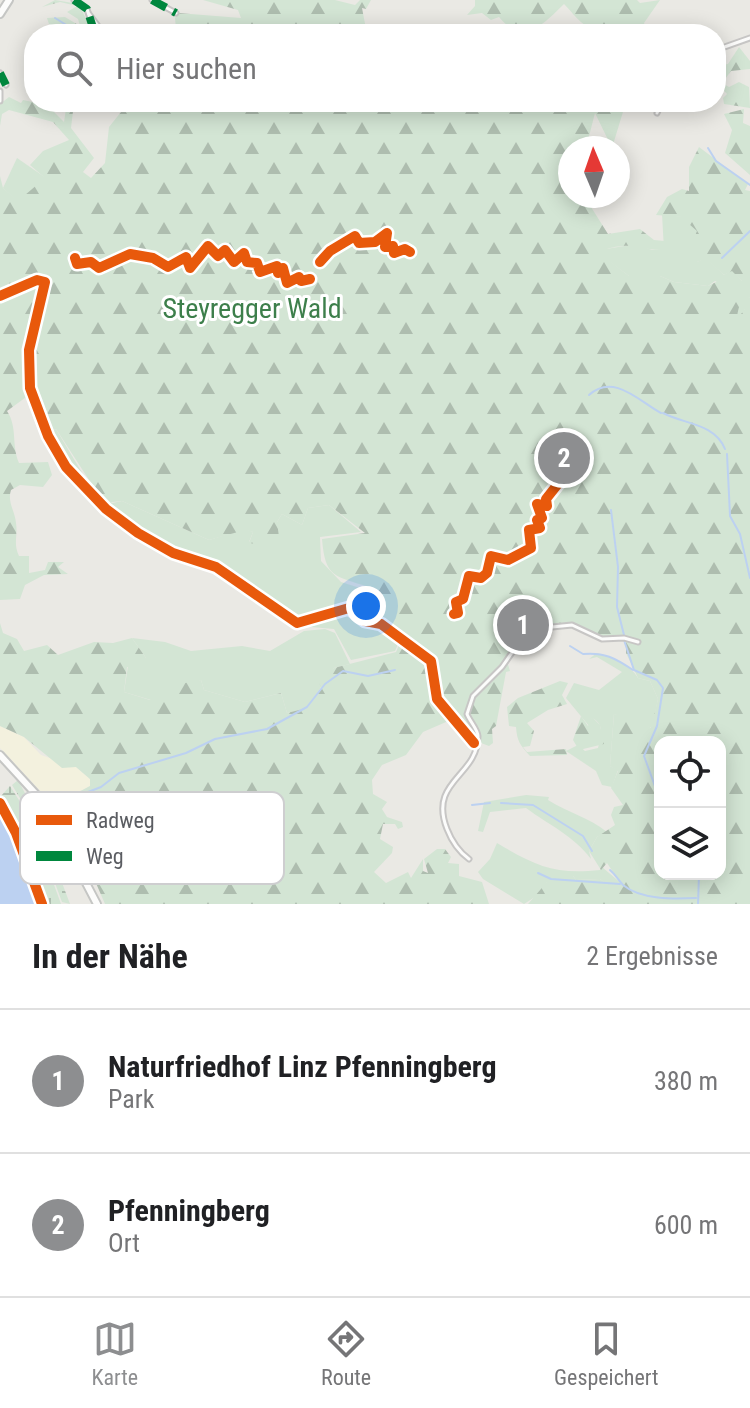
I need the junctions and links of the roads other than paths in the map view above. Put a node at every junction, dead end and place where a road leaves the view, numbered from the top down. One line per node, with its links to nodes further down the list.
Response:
1 (9, 0): 5 (main road)
2 (74, 0): 6 (street)
3 (152, 0): 4 (street)
4 (176, 13)
5 (0, 14)
6 (89, 14): 7 (street); 8 (street)
7 (92, 24)
8 (96, 24)
9 (750, 38): 10 (street)
10 (726, 46)
11 (0, 73): 12 (street)
12 (6, 85)
13 (0, 91): 14 (street)
14 (0, 101)
15 (0, 296): 17 (street)
16 (638, 642): 17 (street)
17 (474, 743): 20 (street)
18 (0, 755): 19 (main road)
19 (35, 792)
20 (469, 859)
21 (87, 884): 22 (main road)
22 (97, 904)

